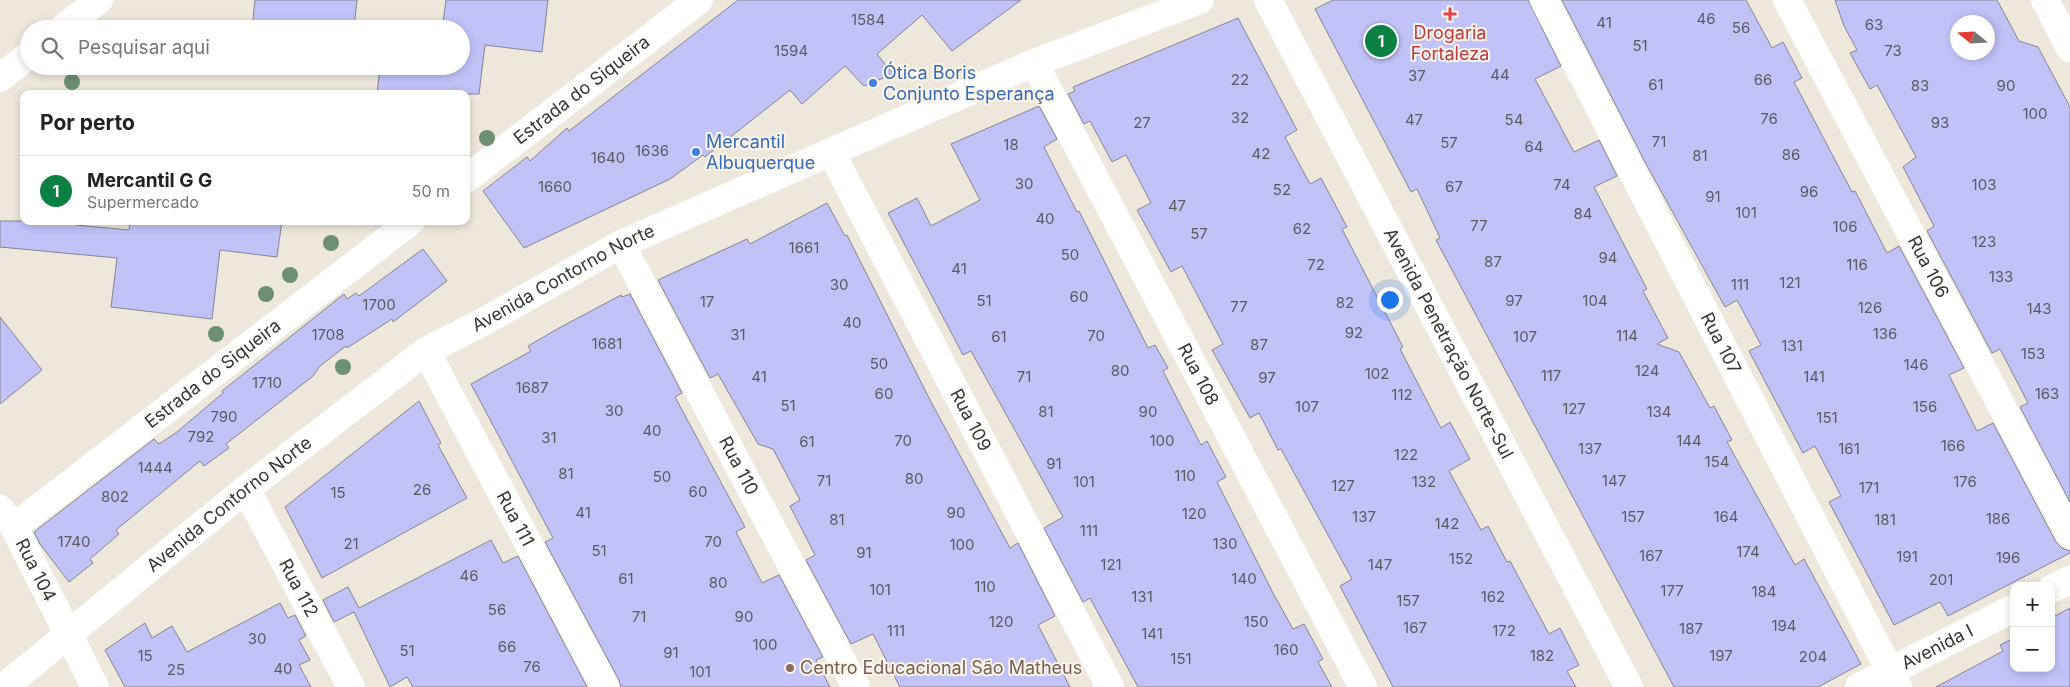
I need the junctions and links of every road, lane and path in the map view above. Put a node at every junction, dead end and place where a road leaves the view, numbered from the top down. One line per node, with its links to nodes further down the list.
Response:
1 (99, 0): 8 (street)
2 (1200, 0): 11 (street, Avenida Contorno Norte)
3 (1268, 0): 33 (street, Avenida Penetração Norte-Sul)
4 (1544, 0): 25 (street, Rua 107)
5 (1787, 0): 20 (street, Rua 106)
6 (2045, 0): 9 (street)
7 (682, 5): 14 (street, Estrada do Siqueira)
8 (73, 20)
9 (2070, 48)
10 (20, 62): 12 (street)
11 (1034, 63): 13 (street, Avenida Contorno Norte); 32 (street, Rua 108)
12 (0, 78)
13 (832, 154): 16 (street, Avenida Contorno Norte); 31 (street, Rua 109)
14 (470, 176)
15 (407, 225): 19 (street, Estrada do Siqueira)
16 (620, 244): 17 (street, Avenida Contorno Norte); 30 (street, Rua 110)
17 (426, 352): 18 (street, Avenida Contorno Norte); 29 (street, Rua 111)
18 (246, 489): 24 (street, Avenida Contorno Norte); 28 (street, Rua 112)
19 (7, 518): 24 (street, Rua 104)
20 (2070, 535)
21 (2070, 580): 22 (street)
22 (2055, 587)
23 (2010, 610): 25 (street, Avenida I)
24 (67, 635): 26 (street, Avenida Contorno Norte); 27 (street, Rua 104)
25 (1894, 679): 34 (street, Avenida I)
26 (4, 687)
27 (95, 687)
28 (351, 687)
29 (605, 687)
30 (856, 687)
31 (1110, 687)
32 (1363, 687)
33 (1629, 687)
34 (1859, 687)

